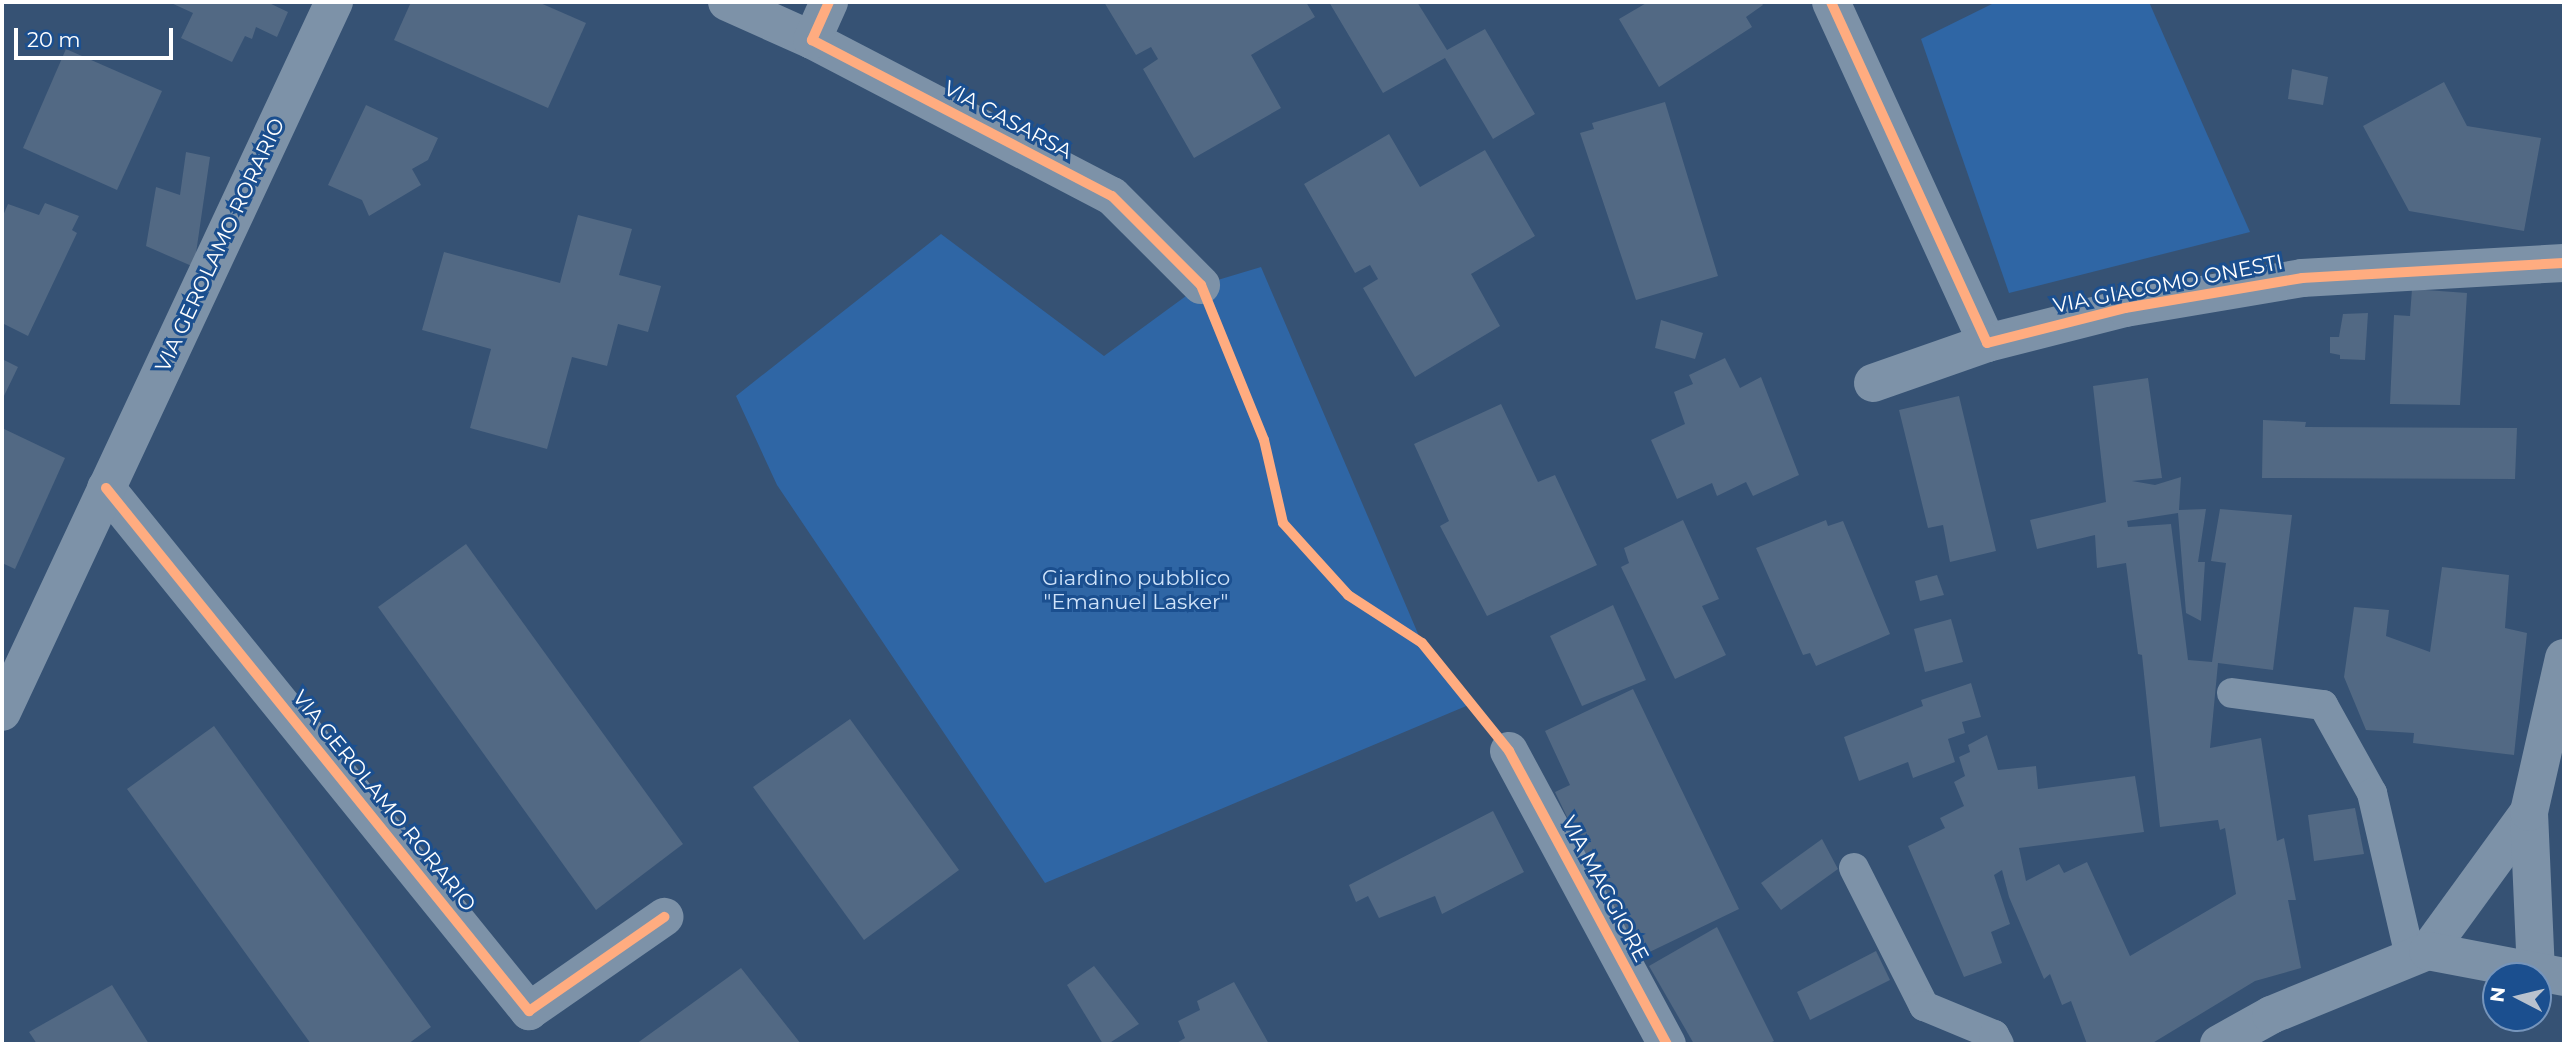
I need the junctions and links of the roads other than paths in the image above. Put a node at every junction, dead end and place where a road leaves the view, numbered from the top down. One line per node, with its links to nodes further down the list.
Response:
1 (334, 2): 10 (street, VIA GEROLAMO RORARIO)
2 (727, 2): 5 (street, VIA CASARSA)
3 (829, 2): 5 (street)
4 (1831, 2): 8 (street)
5 (812, 40): 7 (street, VIA CASARSA)
6 (2564, 263): 8 (street, VIA GIACOMO ONESTI)
7 (1201, 285)
8 (1987, 343): 9 (street, VIA GIACOMO ONESTI)
9 (1873, 383)
10 (106, 488): 13 (street, VIA GEROLAMO RORARIO); 17 (street, VIA GEROLAMO RORARIO)
11 (2564, 658): 15 (street)
12 (2232, 693): 18 (lane)
13 (2, 712)
14 (1509, 751): 21 (street, VIA MAGGIORE)
15 (2529, 812): 18 (street); 19 (street)
16 (1854, 867): 22 (lane)
17 (664, 917)
18 (2419, 954): 20 (street); 23 (street)
19 (2548, 962)
20 (2482, 964)
21 (1667, 1044)
22 (1999, 1044)
23 (2219, 1044)

